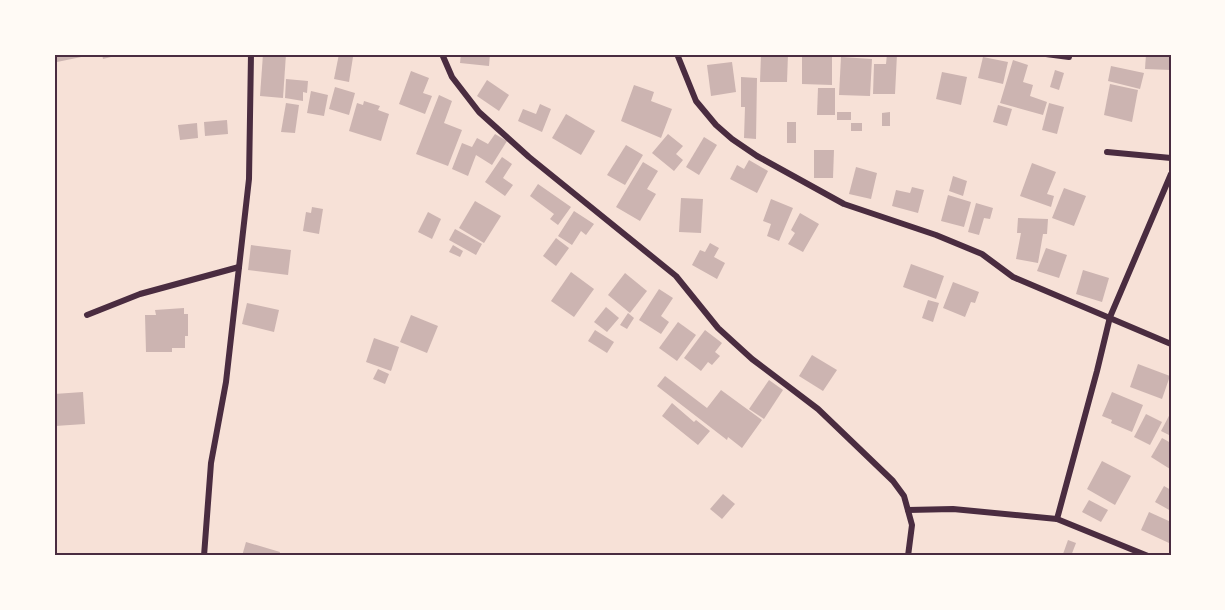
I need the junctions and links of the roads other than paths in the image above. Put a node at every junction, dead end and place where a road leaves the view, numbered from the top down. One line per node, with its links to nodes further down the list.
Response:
1 (251, 54): 9 (street)
2 (442, 54): 13 (street)
3 (677, 54): 11 (street)
4 (1046, 54): 5 (street)
5 (1069, 57)
6 (1107, 152): 7 (street)
7 (1171, 158)
8 (1171, 174): 11 (street)
9 (239, 267): 10 (street); 15 (street)
10 (87, 315)
11 (1110, 317): 12 (street); 14 (street)
12 (1171, 344)
13 (909, 510): 14 (street); 16 (street)
14 (1057, 519): 17 (street)
15 (204, 556)
16 (909, 556)
17 (1148, 556)

